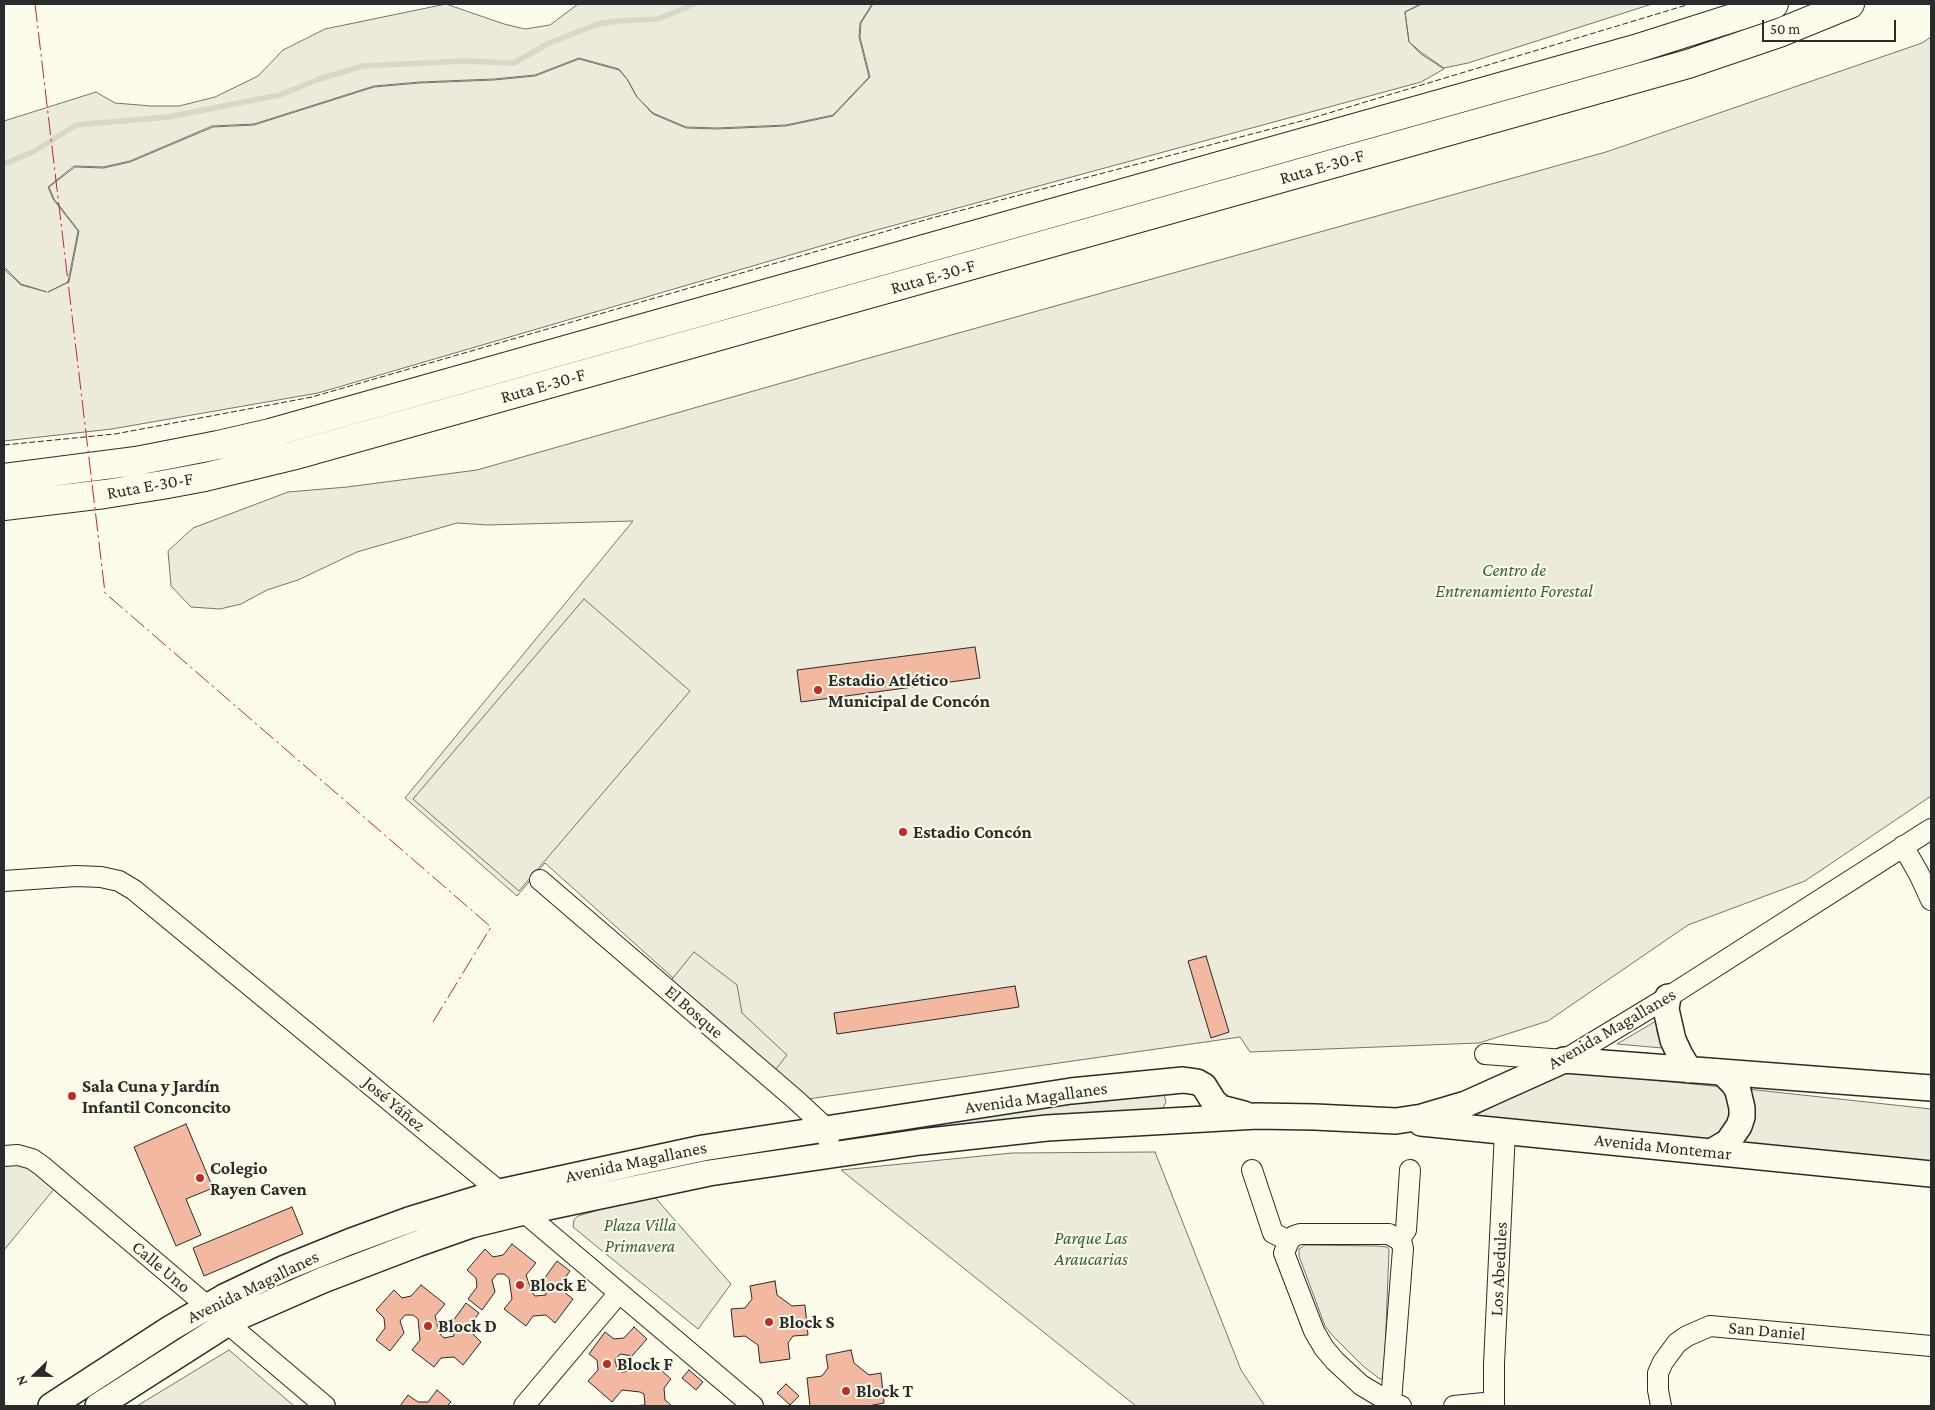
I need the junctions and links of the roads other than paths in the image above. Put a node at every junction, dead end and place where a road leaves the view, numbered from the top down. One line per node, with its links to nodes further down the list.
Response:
1 (1774, 4): 3 (highway, Ruta E-30-F)
2 (1850, 4): 4 (highway, Ruta E-30-F)
3 (4, 478)
4 (4, 506)
5 (1931, 829): 6 (street, Avenida Magallanes)
6 (1903, 846): 9 (street); 10 (street, Avenida Magallanes)
7 (540, 880): 20 (street, El Bosque)
8 (4, 881): 28 (street, José Yáñez)
9 (1931, 900)
10 (1668, 997): 12 (street, Avenida Magallanes); 13 (main road)
11 (1485, 1054): 12 (street)
12 (1564, 1060): 13 (main road); 19 (main road, Avenida Magallanes)
13 (1689, 1070): 14 (main road)
14 (1723, 1073): 16 (main road); 22 (main road)
15 (1171, 1081): 17 (main road, Avenida Magallanes); 18 (main road); 20 (main road, Avenida Magallanes)
16 (1931, 1088)
17 (1257, 1116): 18 (main road, Avenida Magallanes); 19 (main road, Avenida Magallanes)
18 (1155, 1121): 23 (main road, Avenida Magallanes)
19 (1396, 1121): 21 (main road, Avenida Montemar)
20 (826, 1128): 23 (street); 28 (main road, Avenida Magallanes)
21 (1505, 1131): 22 (main road, Avenida Montemar); 37 (street, Los Abedules)
22 (1711, 1152): 27 (main road, Avenida Montemar)
23 (831, 1154): 29 (main road, Avenida Magallanes)
24 (4, 1156): 33 (street, Calle Uno)
25 (1252, 1170): 31 (street)
26 (1410, 1170): 30 (street)
27 (1931, 1174)
28 (500, 1192): 29 (street, José Yáñez); 33 (main road, Avenida Magallanes)
29 (524, 1212): 32 (street, José Yáñez); 34 (main road, Avenida Magallanes)
30 (1399, 1240): 31 (street); 36 (street)
31 (1289, 1241): 36 (street)
32 (620, 1293): 41 (street); 42 (street, José Yáñez)
33 (206, 1306): 34 (street, Calle Uno); 38 (main road, Avenida Magallanes)
34 (228, 1323): 39 (main road, Avenida Magallanes); 40 (street, Calle Uno)
35 (1931, 1346): 44 (street, San Daniel)
36 (1396, 1404)
37 (1494, 1404): 43 (street)
38 (52, 1406)
39 (98, 1406)
40 (325, 1406)
41 (524, 1406)
42 (754, 1406)
43 (1454, 1406)
44 (1661, 1406)

